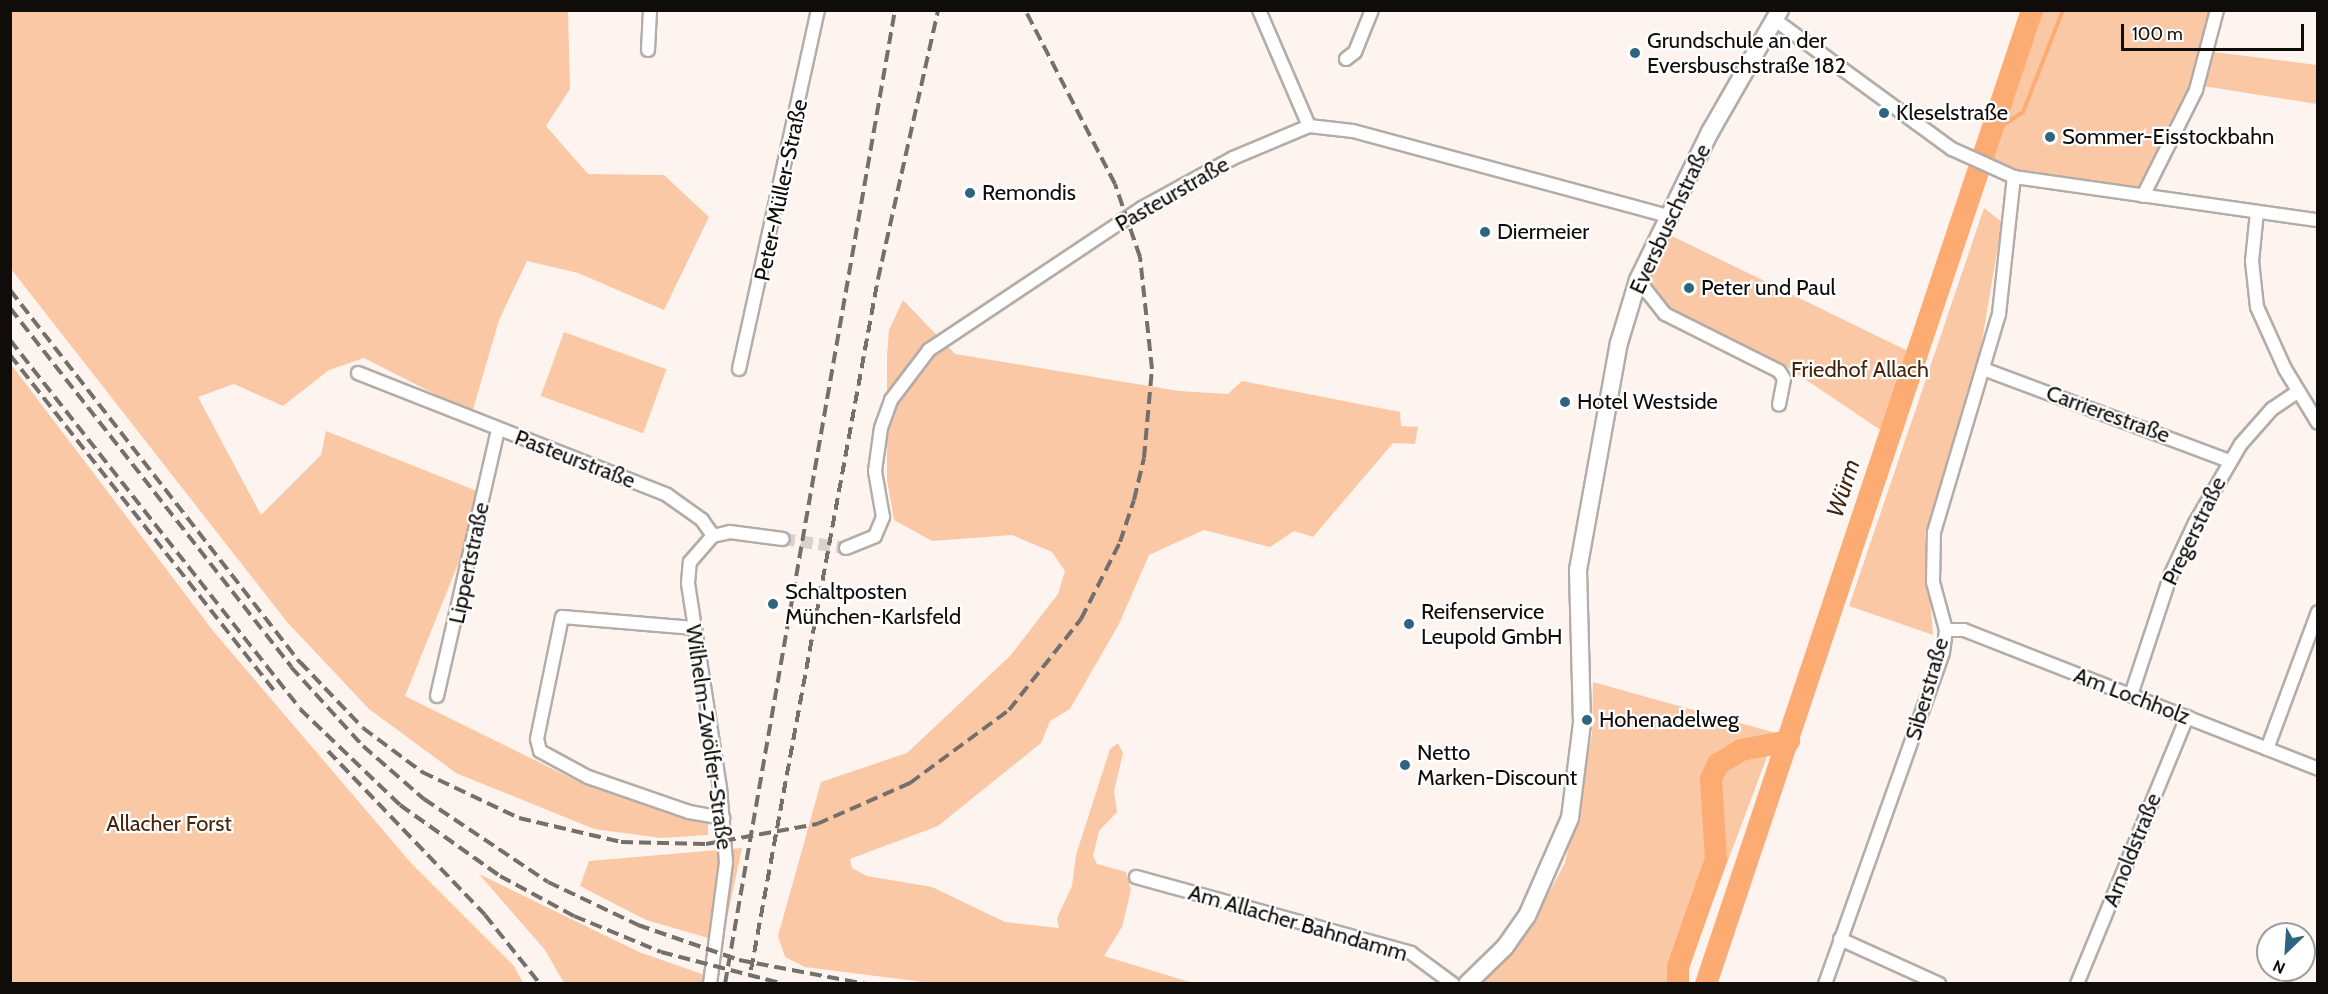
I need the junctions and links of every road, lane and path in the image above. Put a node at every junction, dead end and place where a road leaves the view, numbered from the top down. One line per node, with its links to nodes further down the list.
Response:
1 (650, 10): 7 (street)
2 (1259, 10): 9 (street)
3 (1372, 10): 8 (street)
4 (2217, 10): 11 (street)
5 (814, 11): 16 (street, Peter-Müller-Straße)
6 (1777, 15): 10 (street); 13 (main road, Eversbuschstraße)
7 (648, 50)
8 (1346, 59)
9 (1309, 126): 13 (street, Pasteurstraße); 26 (street, Pasteurstraße)
10 (2014, 177): 11 (street); 17 (street, Siberstraße)
11 (2143, 196): 12 (street)
12 (2257, 212): 14 (street); 19 (street)
13 (1669, 216): 15 (main road, Eversbuschstraße)
14 (2318, 220)
15 (1638, 280): 20 (street); 40 (main road, Eversbuschstraße)
16 (739, 369)
17 (1986, 370): 23 (street, Carrierestraße); 29 (street, Siberstraße)
18 (358, 373): 22 (street, Pasteurstraße)
19 (2297, 392): 21 (street); 23 (street, Pregerstraße)
20 (1779, 405)
21 (2318, 423)
22 (498, 430): 24 (street, Pasteurstraße); 31 (street, Lippertstraße)
23 (2229, 461): 30 (street, Pregerstraße)
24 (713, 536): 25 (street); 28 (street, Wilhelm-Zwölfer-Straße)
25 (783, 539)
26 (846, 548)
27 (2318, 612): 33 (street)
28 (694, 628): 35 (street, Wilhelm-Zwölfer-Straße); 35 (street)
29 (1946, 630): 30 (street, Am Lochholz); 37 (street, Siberstraße)
30 (2131, 695): 32 (street, Am Lochholz)
31 (437, 696)
32 (2187, 717): 33 (street, Am Lochholz); 43 (street, Arnoldstraße)
33 (2267, 749): 34 (street, Am Lochholz)
34 (2318, 769)
35 (723, 818): 38 (street, Wilhelm-Zwölfer-Straße)
36 (1136, 877): 39 (street, Am Allacher Bahndamm)
37 (1840, 939): 41 (street, Siberstraße); 42 (street)
38 (710, 984)
39 (1453, 984)
40 (1467, 984)
41 (1825, 984)
42 (1939, 984)
43 (2077, 984)

